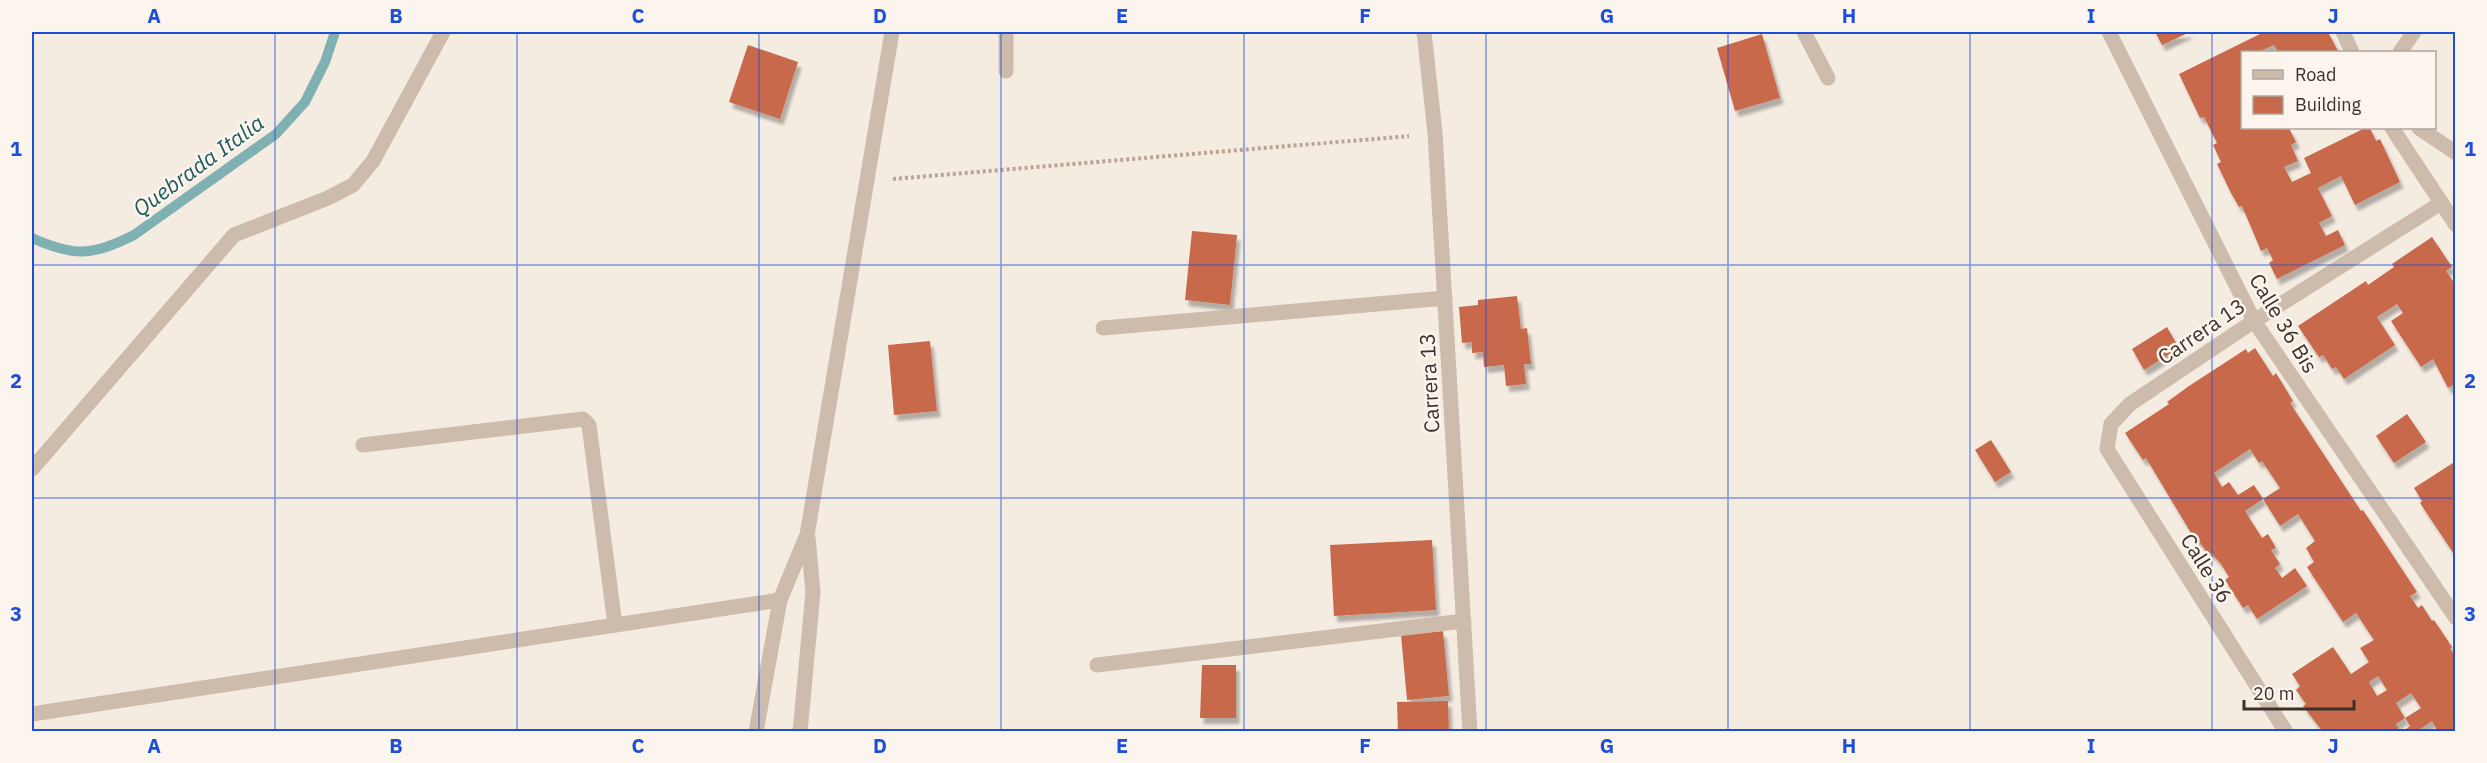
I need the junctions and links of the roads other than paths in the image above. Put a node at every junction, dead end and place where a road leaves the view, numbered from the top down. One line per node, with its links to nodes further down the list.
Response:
1 (443, 32): 23 (street)
2 (892, 32): 24 (street)
3 (1006, 32): 11 (street)
4 (1424, 32): 18 (street, Carrera 13)
5 (1804, 32): 12 (street)
6 (2109, 32): 19 (street, Calle 36 Bis)
7 (2343, 32): 9 (street)
8 (2414, 32): 10 (street)
9 (2352, 51)
10 (2401, 51)
11 (1006, 71)
12 (1828, 78)
13 (2393, 129): 16 (street)
14 (2420, 129): 15 (street)
15 (2456, 153)
16 (2441, 203): 17 (street); 19 (street, Carrera 13)
17 (2456, 225)
18 (1445, 298): 20 (street); 27 (street, Carrera 13)
19 (2254, 321): 21 (street, Carrera 13); 26 (street, Calle 36 Bis)
20 (1103, 328)
21 (2111, 424): 34 (street, Calle 36)
22 (363, 445): 28 (street)
23 (32, 469)
24 (807, 534): 25 (street); 32 (street)
25 (780, 600): 28 (street); 31 (street)
26 (2456, 618)
27 (1464, 621): 29 (street); 33 (street, Carrera 13)
28 (615, 625): 30 (street)
29 (1096, 665)
30 (32, 714)
31 (756, 732)
32 (800, 732)
33 (1470, 732)
34 (2286, 732)

